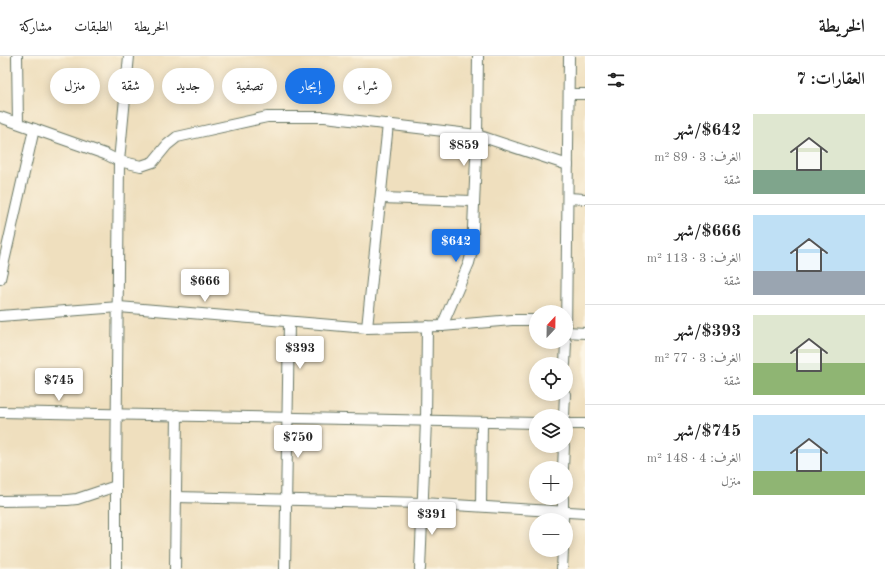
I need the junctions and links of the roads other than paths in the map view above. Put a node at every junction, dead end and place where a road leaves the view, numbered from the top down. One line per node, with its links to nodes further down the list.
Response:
1 (17, 56): 8 (street)
2 (128, 56): 12 (street)
3 (478, 56): 11 (street)
4 (569, 56): 5 (street)
5 (569, 94): 6 (street); 13 (street)
6 (585, 94)
7 (0, 117): 8 (street)
8 (18, 123): 10 (street)
9 (388, 124): 11 (street); 12 (street); 14 (street)
10 (34, 128): 12 (street); 18 (street)
11 (476, 135): 13 (street); 17 (street)
12 (120, 161): 20 (street)
13 (568, 165): 15 (street)
14 (381, 198): 17 (street); 26 (street)
15 (568, 198): 16 (street); 19 (street)
16 (585, 199)
17 (473, 201): 25 (street)
18 (0, 279)
19 (566, 305)
20 (119, 307): 21 (street); 23 (street); 30 (street)
21 (0, 316)
22 (529, 320): 25 (street)
23 (289, 322): 26 (street); 32 (street)
24 (427, 326): 25 (street); 26 (street); 33 (street)
25 (442, 326)
26 (367, 328)
27 (573, 333): 28 (street)
28 (585, 333)
29 (0, 412): 30 (street)
30 (117, 414): 31 (street); 38 (street)
31 (177, 415): 32 (street); 39 (street)
32 (288, 418): 33 (street); 40 (street)
33 (426, 421): 34 (street); 42 (street)
34 (482, 422): 35 (street); 43 (street)
35 (529, 423)
36 (573, 424): 37 (street)
37 (585, 424)
38 (116, 486): 41 (street); 48 (street)
39 (176, 497): 40 (street); 49 (street)
40 (286, 500): 42 (street); 50 (street)
41 (0, 501)
42 (422, 503): 43 (street); 51 (street)
43 (481, 506): 44 (street)
44 (538, 513)
45 (585, 513): 46 (street)
46 (573, 515)
47 (563, 557): 52 (street)
48 (116, 569)
49 (175, 569)
50 (285, 569)
51 (420, 569)
52 (562, 569)

